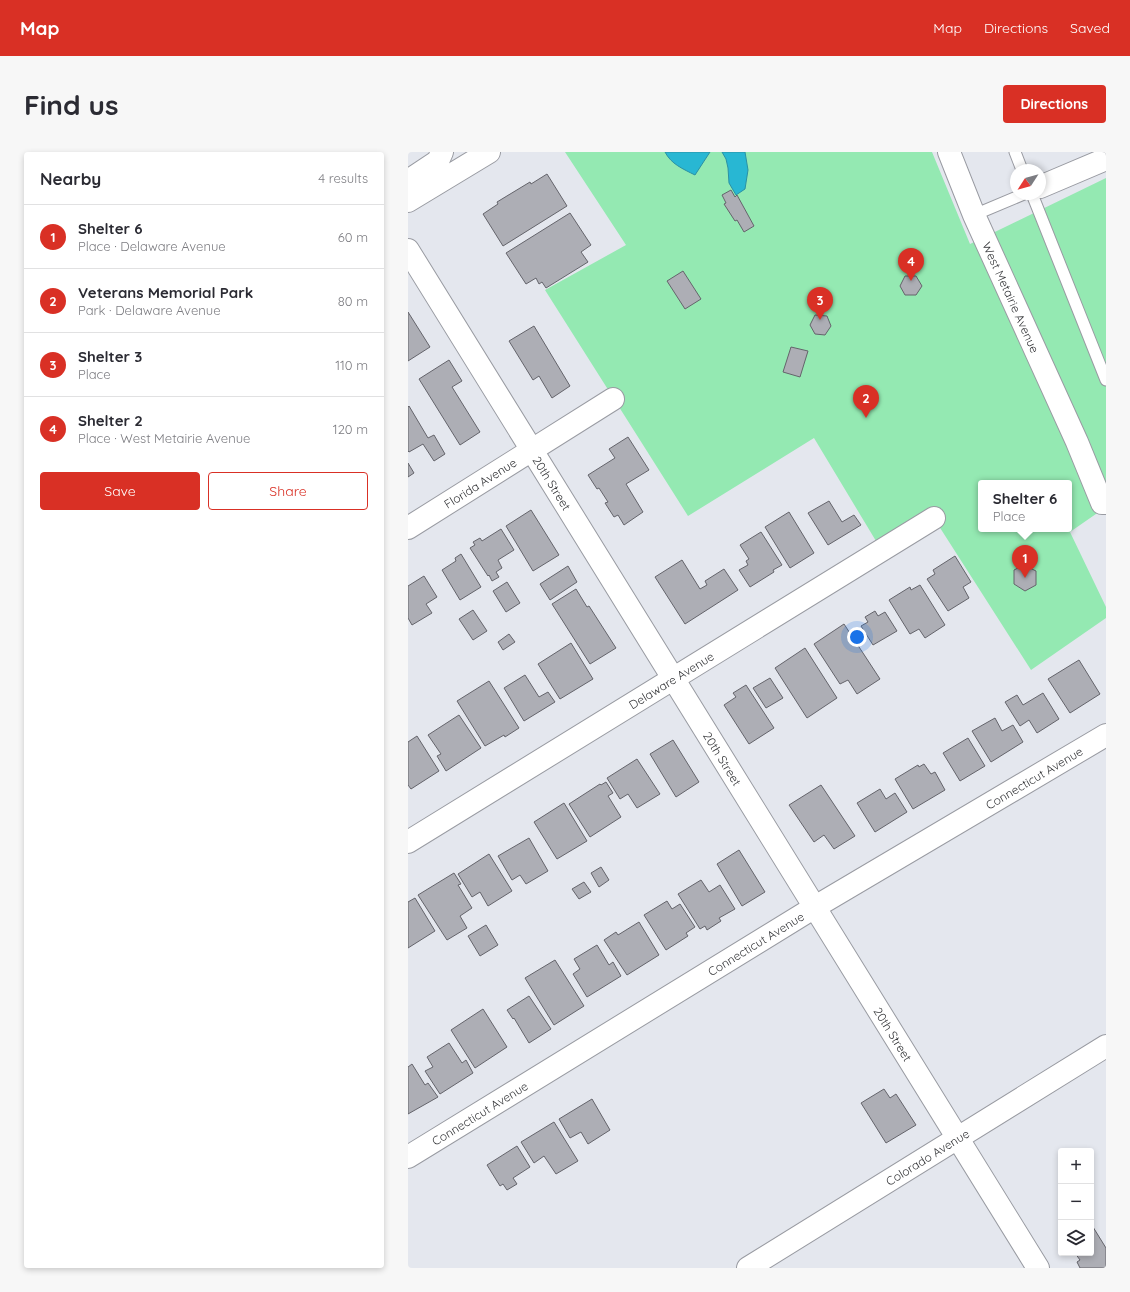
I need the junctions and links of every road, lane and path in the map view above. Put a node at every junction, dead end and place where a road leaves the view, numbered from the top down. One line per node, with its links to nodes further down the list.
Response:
1 (426, 152): 7 (street)
2 (442, 152): 9 (street)
3 (488, 152): 13 (street)
4 (949, 152): 14 (street, West Metairie Avenue)
5 (1015, 152): 8 (lane)
6 (1106, 159): 10 (street)
7 (408, 163)
8 (1020, 164)
9 (408, 181)
10 (1046, 184)
11 (1010, 200): 14 (lane)
12 (1034, 200): 16 (lane)
13 (408, 201)
14 (974, 215): 19 (street, West Metairie Avenue)
15 (411, 263): 18 (street, 20th Street)
16 (1106, 380)
17 (613, 399): 18 (street, Florida Avenue)
18 (532, 450): 21 (street, Florida Avenue); 22 (street, 20th Street)
19 (1106, 503)
20 (934, 518): 22 (street, Delaware Avenue)
21 (408, 528)
22 (674, 678): 24 (street, Delaware Avenue); 25 (street, 20th Street)
23 (1106, 735): 25 (street, Connecticut Avenue)
24 (408, 842)
25 (815, 907): 27 (street, 20th Street); 28 (street, Connecticut Avenue)
26 (1106, 1046): 27 (street, Colorado Avenue)
27 (957, 1137): 29 (street, Colorado Avenue); 30 (street, 20th Street)
28 (408, 1157)
29 (748, 1268)
30 (1038, 1268)

